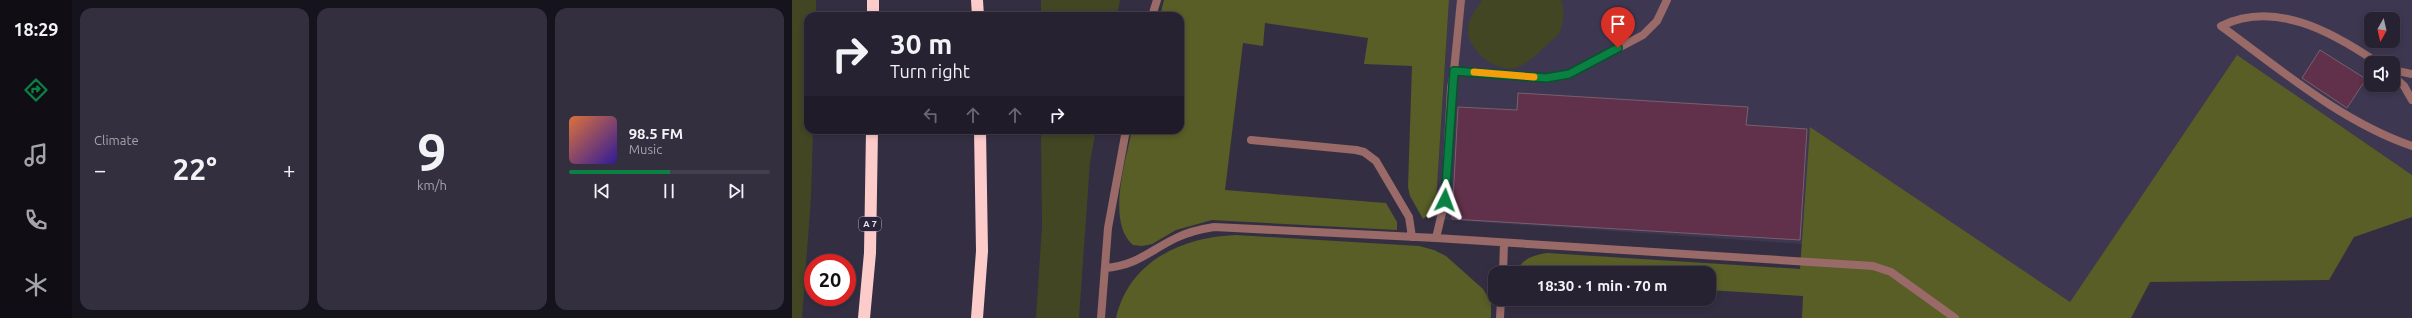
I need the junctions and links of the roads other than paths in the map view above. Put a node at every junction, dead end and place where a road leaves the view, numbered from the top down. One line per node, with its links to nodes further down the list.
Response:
1 (873, 0): 7 (highway)
2 (977, 0): 8 (highway)
3 (1157, 0): 9 (lane)
4 (1461, 0): 12 (lane)
5 (1667, 0): 12 (lane)
6 (2246, 9): 21 (lane)
7 (873, 12)
8 (978, 12)
9 (1153, 12)
10 (2307, 15): 11 (lane)
11 (2368, 56)
12 (1454, 71): 23 (lane)
13 (2400, 71): 14 (lane)
14 (2412, 74)
15 (2400, 82): 16 (lane)
16 (2412, 100)
17 (872, 134): 28 (highway, A 7)
18 (980, 134): 29 (highway)
19 (1125, 134): 26 (lane)
20 (1251, 140): 22 (lane)
21 (2412, 146)
22 (1412, 237): 23 (lane); 26 (lane)
23 (1436, 238): 24 (lane)
24 (1504, 243): 25 (lane); 32 (lane)
25 (1503, 266)
26 (1105, 268): 30 (lane)
27 (1501, 306): 31 (lane)
28 (864, 318)
29 (977, 318)
30 (1101, 318)
31 (1500, 318)
32 (1955, 318)

